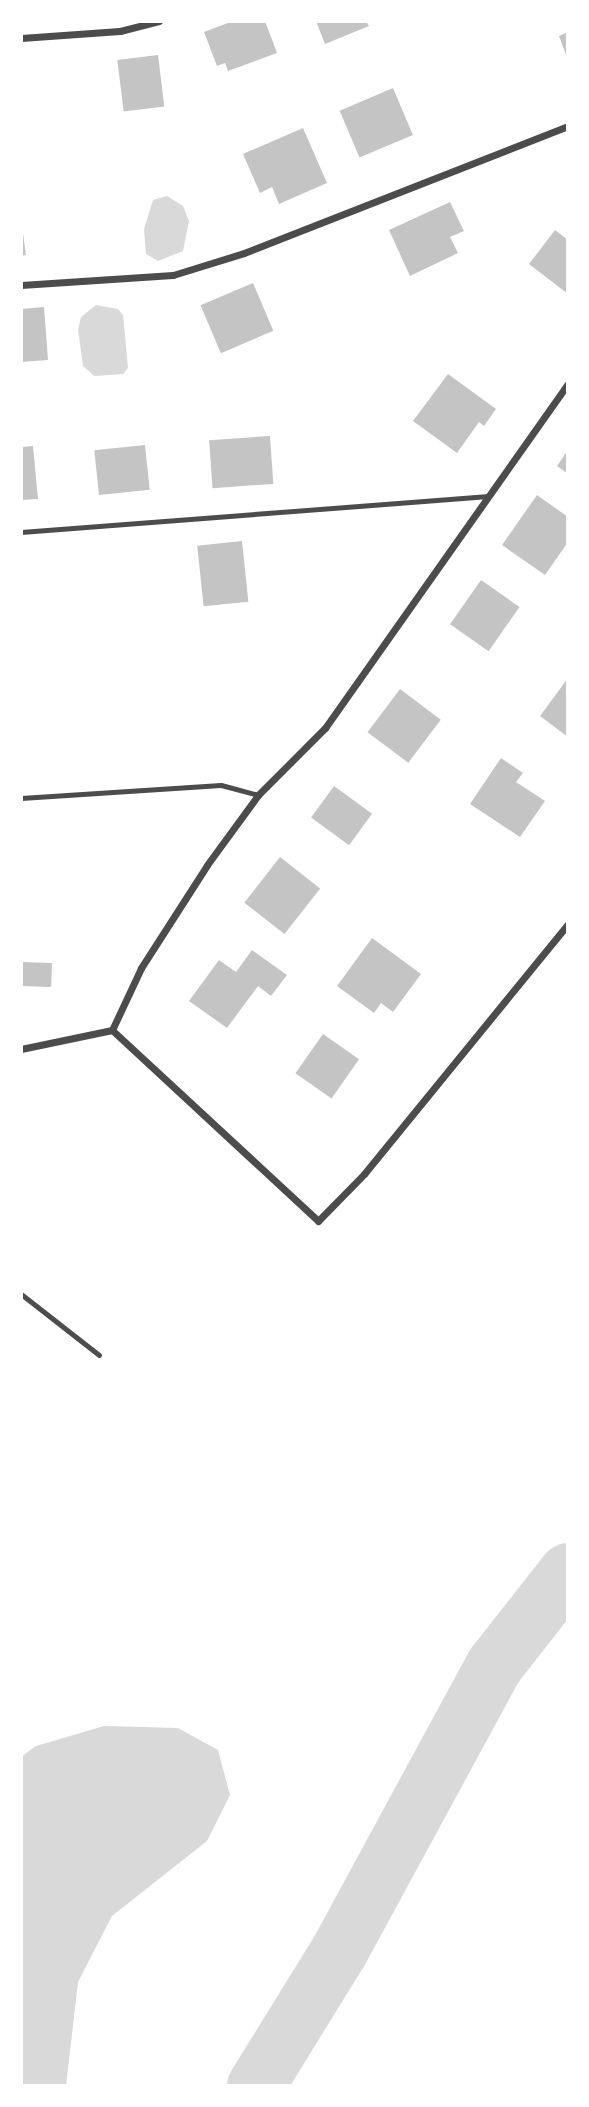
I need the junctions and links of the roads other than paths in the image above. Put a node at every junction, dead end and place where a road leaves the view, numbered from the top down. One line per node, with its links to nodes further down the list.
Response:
1 (159, 21): 2 (street)
2 (21, 38)
3 (568, 126): 4 (street)
4 (21, 285)
5 (568, 384): 6 (street)
6 (490, 496): 7 (lane); 8 (street)
7 (21, 531)
8 (258, 795): 9 (lane); 11 (street)
9 (21, 798)
10 (568, 924): 11 (street)
11 (112, 1030): 12 (street)
12 (21, 1049)
13 (21, 1294): 14 (lane)
14 (99, 1355)

